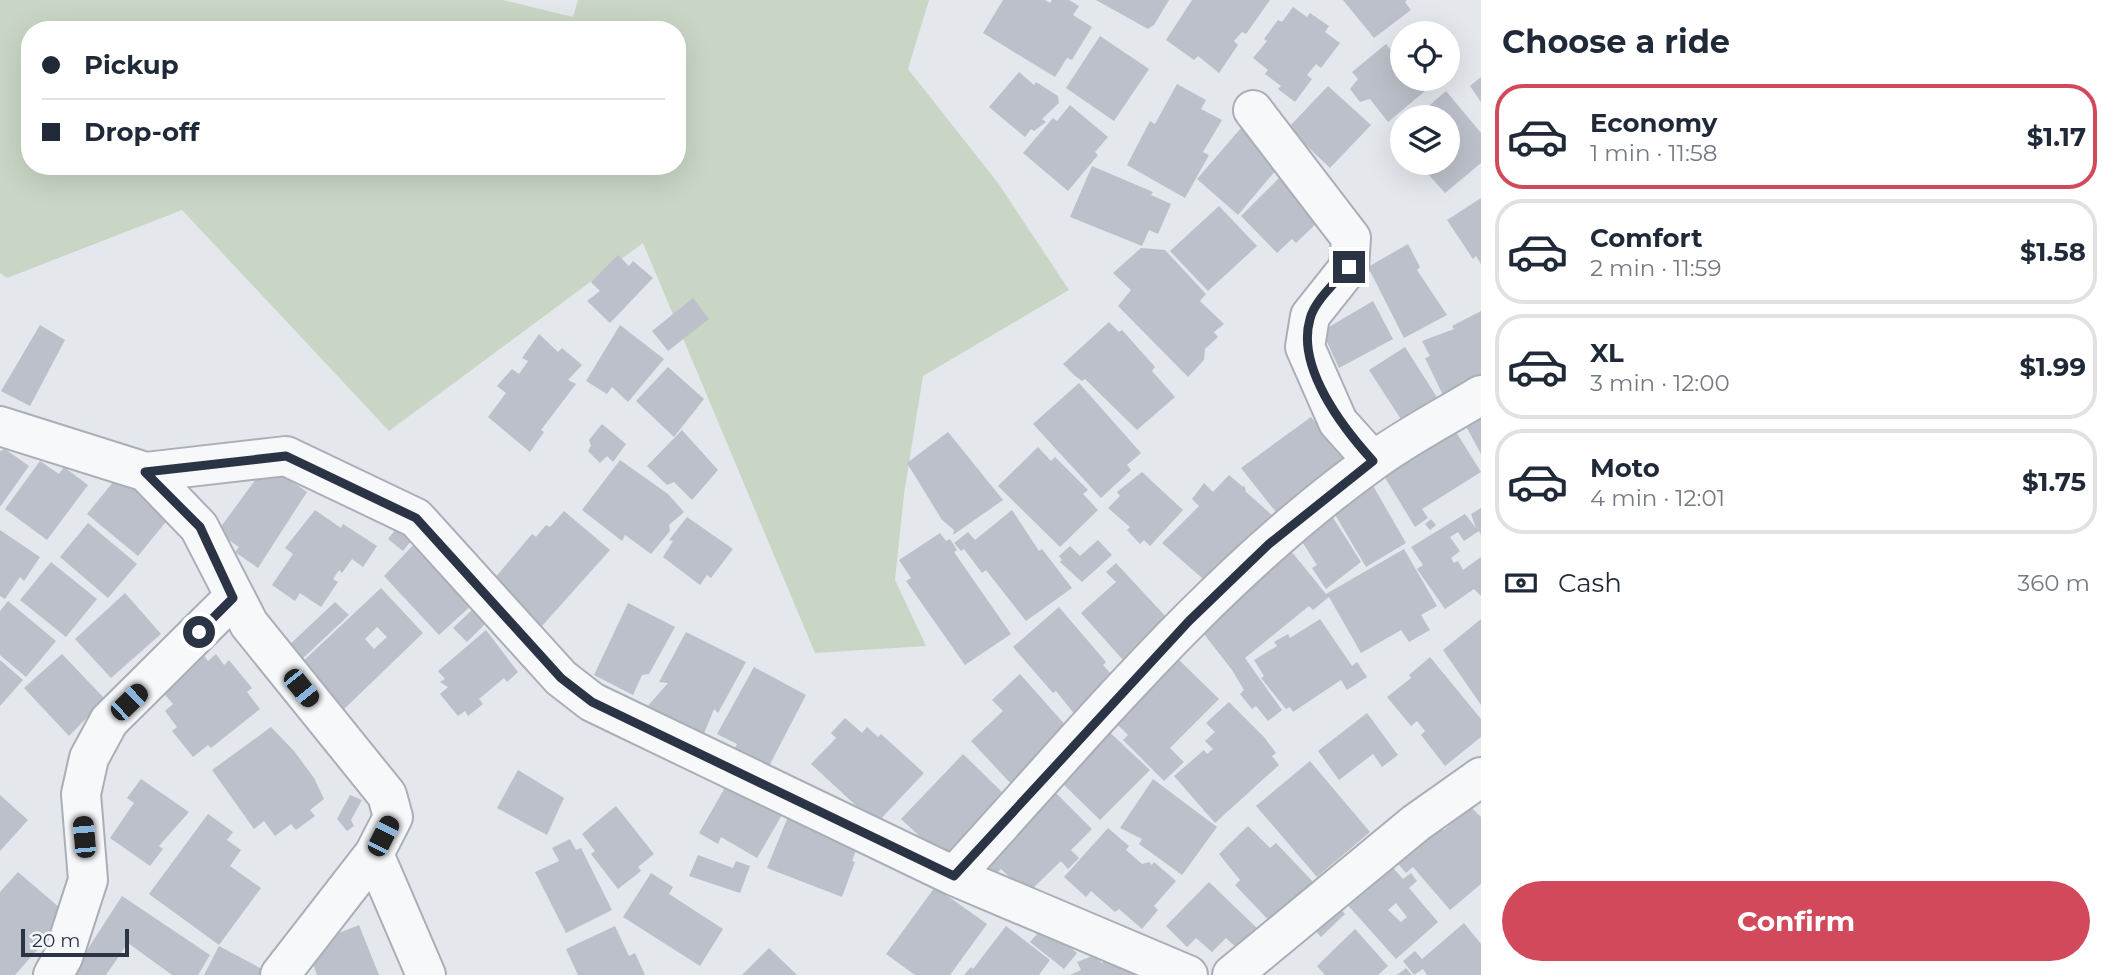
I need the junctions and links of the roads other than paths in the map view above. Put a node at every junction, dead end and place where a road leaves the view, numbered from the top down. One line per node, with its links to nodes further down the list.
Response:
1 (1253, 110): 4 (street)
2 (1481, 395): 4 (street)
3 (0, 426): 5 (street)
4 (1373, 461): 9 (street)
5 (145, 472): 6 (street); 9 (street)
6 (233, 598): 8 (street); 10 (street)
7 (1481, 777): 14 (street)
8 (374, 854): 11 (street); 12 (street)
9 (954, 876): 13 (street)
10 (53, 975)
11 (280, 975)
12 (426, 975)
13 (1188, 975)
14 (1232, 975)

